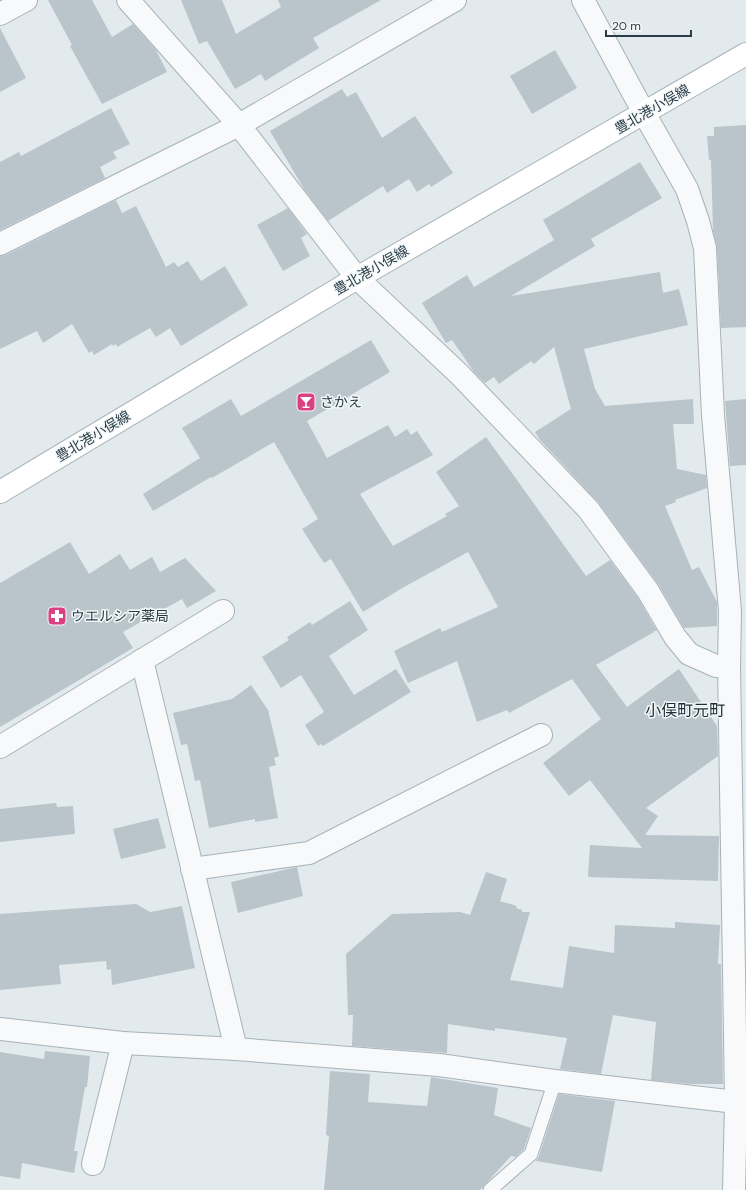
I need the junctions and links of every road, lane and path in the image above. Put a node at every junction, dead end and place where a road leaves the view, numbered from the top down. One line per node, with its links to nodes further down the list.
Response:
1 (26, 0): 5 (street)
2 (128, 0): 8 (street)
3 (455, 0): 8 (street)
4 (583, 0): 7 (street)
5 (0, 14)
6 (746, 54): 7 (main road, 豊北港小俣線)
7 (644, 113): 10 (main road, 豊北港小俣線); 14 (street)
8 (239, 125): 9 (street); 10 (street)
9 (0, 244)
10 (357, 278): 11 (main road, 豊北港小俣線); 14 (street)
11 (0, 492)
12 (223, 611): 13 (street)
13 (142, 660): 16 (street); 17 (street)
14 (729, 666): 22 (street)
15 (541, 736): 17 (street)
16 (0, 747)
17 (192, 869): 20 (street)
18 (0, 1029): 19 (street)
19 (123, 1042): 20 (street); 23 (street)
20 (236, 1048): 21 (street)
21 (555, 1081): 22 (street); 24 (lane)
22 (741, 1101): 25 (street)
23 (93, 1164)
24 (490, 1190)
25 (734, 1190)

